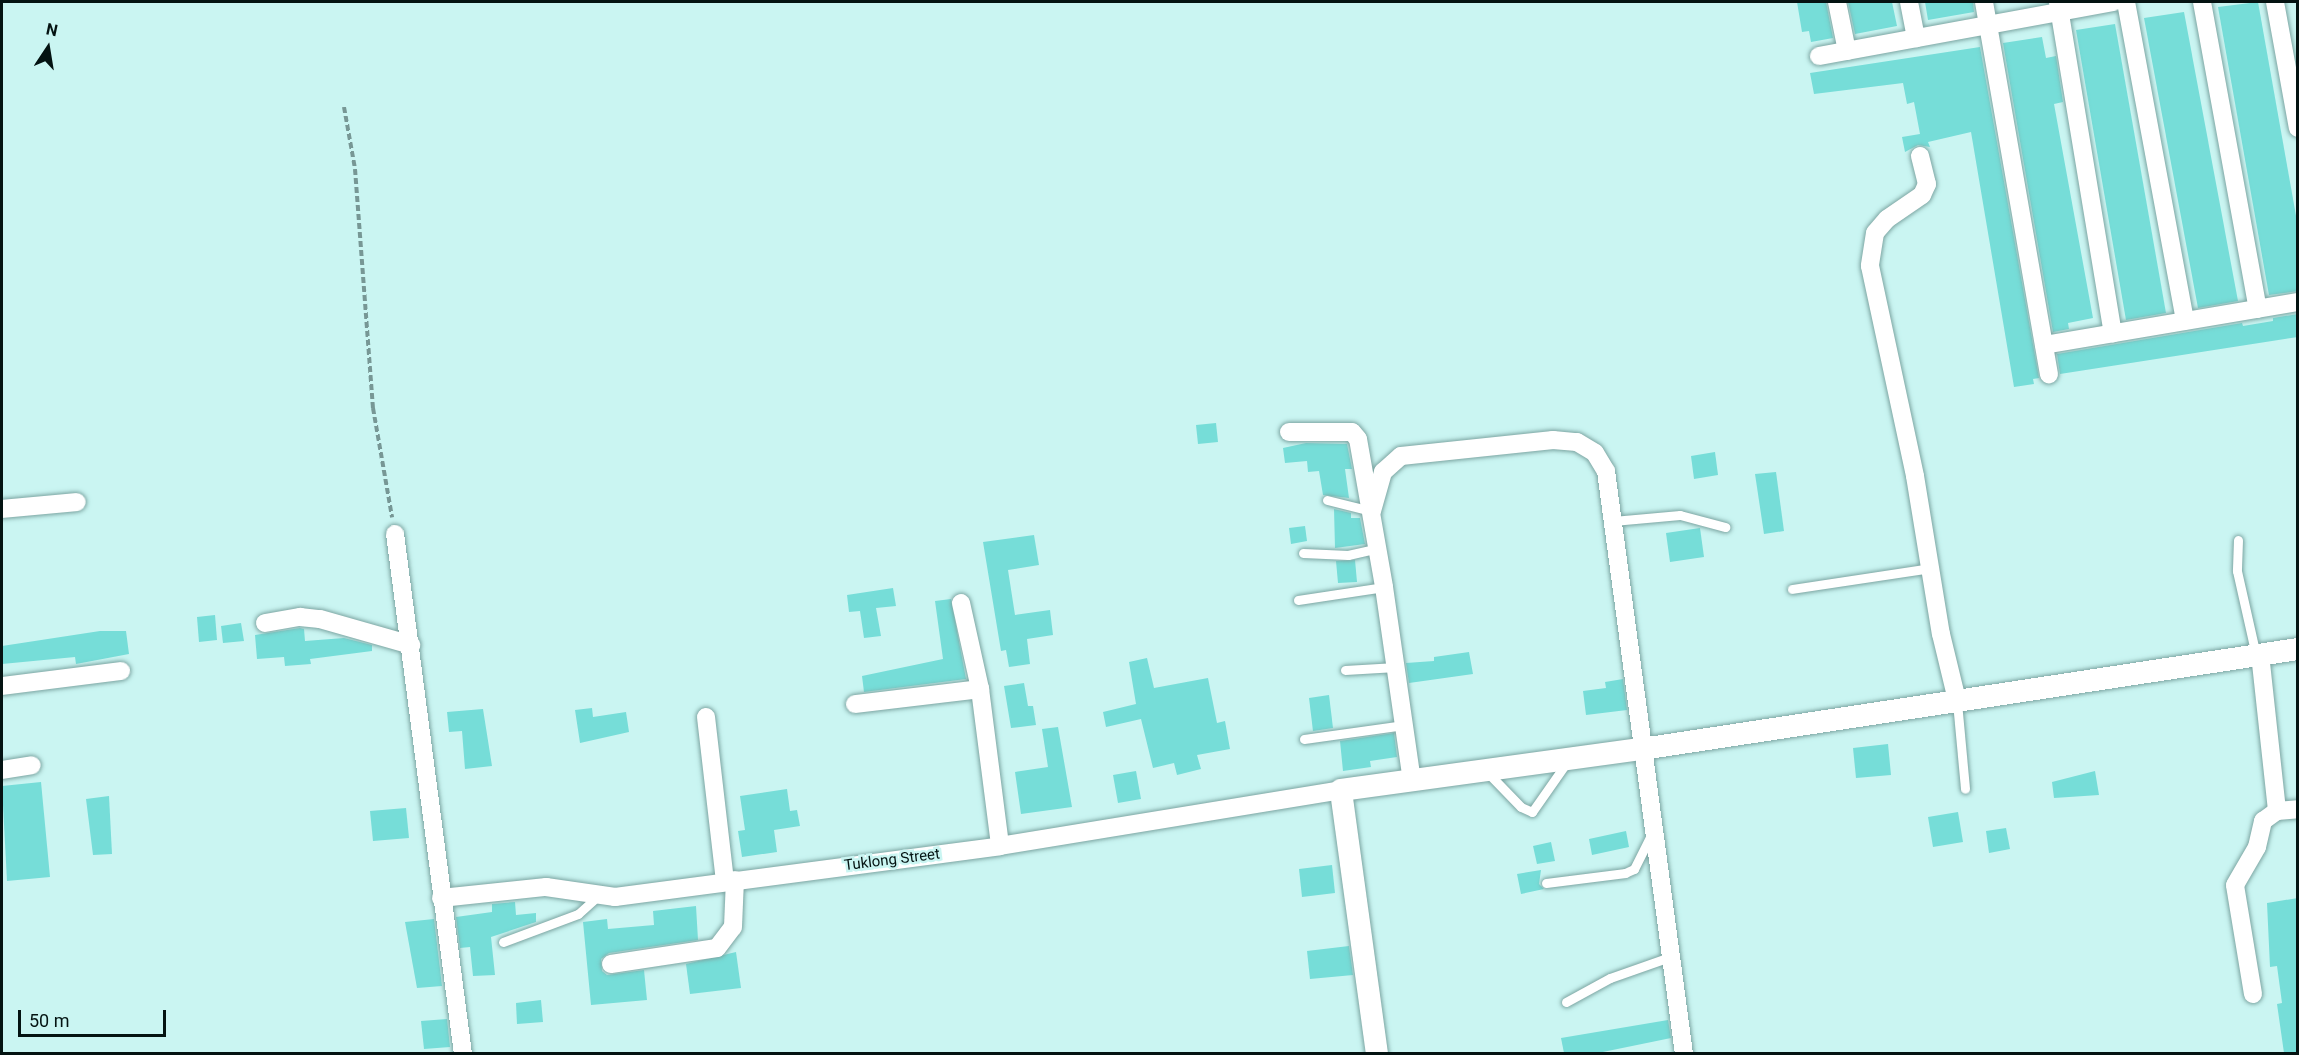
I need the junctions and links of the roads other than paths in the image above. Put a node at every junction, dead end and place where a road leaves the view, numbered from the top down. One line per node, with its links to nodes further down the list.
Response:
1 (1837, 2): 11 (street)
2 (1909, 2): 10 (street)
3 (1984, 2): 9 (street)
4 (2113, 2): 8 (street)
5 (2127, 2): 17 (street)
6 (2202, 2): 16 (street)
7 (2275, 2): 13 (street)
8 (2059, 7): 9 (street); 18 (street)
9 (1988, 25): 10 (street); 19 (street)
10 (1916, 38): 11 (street)
11 (1847, 51): 12 (street)
12 (1819, 56)
13 (2298, 128)
14 (1920, 156): 32 (street)
15 (2298, 302): 16 (street)
16 (2258, 309): 17 (street)
17 (2185, 321): 18 (street)
18 (2113, 333): 19 (street)
19 (2044, 345): 20 (street)
20 (2049, 374)
21 (1289, 432): 25 (street)
22 (1327, 500): 25 (lane)
23 (77, 502): 24 (street)
24 (2, 510)
25 (1372, 511): 26 (street); 30 (street)
26 (1613, 521): 27 (lane); 51 (street)
27 (1725, 528)
28 (395, 534): 38 (street)
29 (2238, 540): 40 (lane)
30 (1378, 548): 31 (lane); 33 (street)
31 (1303, 553)
32 (1931, 568): 34 (lane); 46 (street)
33 (1384, 587): 35 (lane); 41 (street)
34 (1792, 589)
35 (1298, 600)
36 (961, 603): 45 (street)
37 (265, 622): 38 (street)
38 (411, 645): 66 (street)
39 (2298, 649): 40 (street)
40 (2258, 655): 46 (street); 60 (street)
41 (1396, 667): 42 (lane); 49 (street)
42 (1345, 670)
43 (121, 671): 44 (street)
44 (2, 686)
45 (980, 689): 47 (street); 62 (street)
46 (1957, 700): 51 (street); 57 (lane)
47 (855, 704)
48 (706, 717): 63 (street)
49 (1404, 725): 50 (lane); 56 (street)
50 (1304, 739)
51 (1642, 749): 52 (street); 61 (street)
52 (1569, 759): 55 (street); 55 (lane)
53 (32, 765): 54 (street)
54 (2, 770)
55 (1487, 771): 56 (street)
56 (1412, 781): 58 (street)
57 (1965, 789)
58 (1341, 790): 62 (street, Tuklong Street); 73 (street)
59 (2298, 808): 60 (street)
60 (2277, 811): 70 (street)
61 (1652, 832): 64 (lane); 68 (street)
62 (1000, 846): 63 (street, Tuklong Street)
63 (730, 880): 65 (street, Tuklong Street); 69 (street)
64 (1546, 882)
65 (599, 895): 66 (street, Tuklong Street); 67 (lane)
66 (441, 897): 72 (street)
67 (503, 942)
68 (1670, 957): 71 (lane); 74 (street)
69 (611, 964)
70 (2253, 994)
71 (1566, 1002)
72 (463, 1053)
73 (1377, 1053)
74 (1684, 1053)

